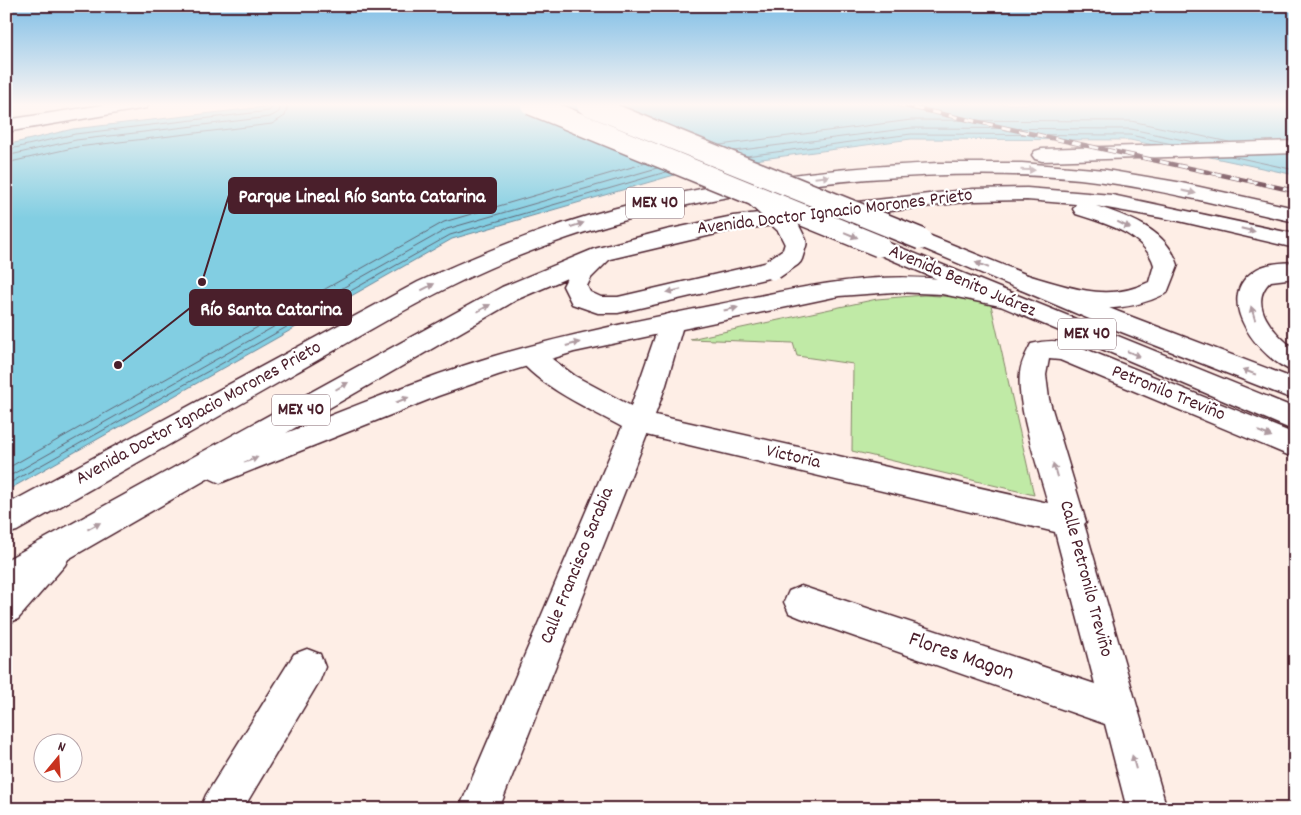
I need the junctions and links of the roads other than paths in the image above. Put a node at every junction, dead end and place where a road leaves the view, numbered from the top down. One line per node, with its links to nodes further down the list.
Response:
1 (623, 142): 6 (main road, MEX 40, bridge)
2 (681, 142): 11 (main road, Avenida Benito Juárez / MEX 40, one-way to 2, bridge)
3 (1295, 147): 4 (main road)
4 (944, 168): 7 (main road, Avenida Doctor Ignacio Morones Prieto / MEX 40, one-way to 7); 22 (main road, Avenida Doctor Ignacio Morones Prieto / MEX 40, one-way to 4)
5 (1028, 194): 8 (main road, Avenida Doctor Ignacio Morones Prieto / MEX 40, one-way to 8); 9 (main road, Avenida Doctor Ignacio Morones Prieto / MEX 40); 11 (main road, one-way to 11)
6 (757, 197): 9 (main road, one-way to 9, bridge); 12 (main road, Avenida Benito Juárez / MEX 40, one-way to 12, bridge)
7 (1295, 215)
8 (1295, 241)
9 (602, 254): 21 (main road, Avenida Doctor Ignacio Morones Prieto / MEX 40, one-way to 9)
10 (1295, 270): 16 (main road, one-way to 10)
11 (1027, 283): 17 (main road, Avenida Benito Juárez / MEX 40, one-way to 11)
12 (1000, 298): 13 (main road, one-way to 12); 18 (main road, Avenida Benito Juárez / MEX 40, one-way to 18)
13 (672, 322): 15 (main road, one-way to 13); 19 (main road, Calle Francisco Sarabia)
14 (1040, 351): 20 (main road, Petronilo Treviño, one-way to 20); 23 (main road, Calle Petronilo Treviño, one-way to 14)
15 (531, 357): 19 (main road, Victoria); 21 (main road, one-way to 15)
16 (1295, 362)
17 (1295, 390)
18 (1295, 420)
19 (637, 422): 23 (main road, Victoria); 31 (main road, Calle Francisco Sarabia)
20 (1295, 446)
21 (140, 502): 24 (main road, Avenida Doctor Ignacio Morones Prieto / MEX 40, one-way to 21)
22 (6, 521)
23 (1070, 522): 29 (main road, Calle Petronilo Treviño)
24 (66, 542): 25 (main road, Avenida Doctor Ignacio Morones Prieto / MEX 40); 27 (main road)
25 (6, 577)
26 (801, 602): 29 (main road, Flores Magon)
27 (6, 608)
28 (306, 668): 30 (main road)
29 (1120, 711): 32 (main road, Calle Petronilo Treviño, one-way to 29)
30 (220, 809)
31 (479, 809)
32 (1146, 809)

